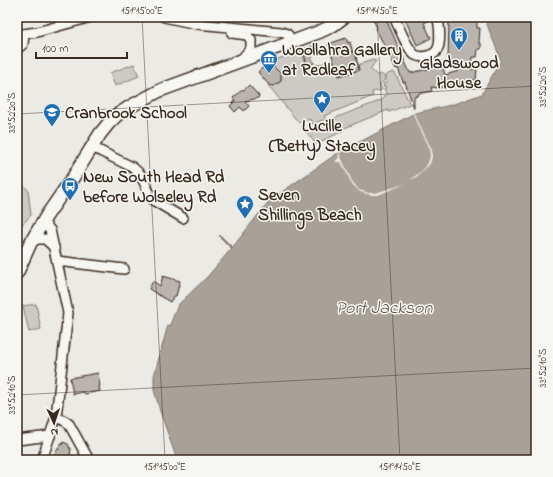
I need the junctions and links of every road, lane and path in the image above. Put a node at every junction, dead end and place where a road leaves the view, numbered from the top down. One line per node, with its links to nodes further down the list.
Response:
1 (91, 17): 7 (street)
2 (160, 17): 10 (street)
3 (164, 17): 8 (street)
4 (344, 17): 8 (main road)
5 (394, 17): 6 (street)
6 (437, 17)
7 (21, 35): 9 (street)
8 (294, 42): 10 (main road)
9 (17, 49)
10 (240, 61): 11 (main road)
11 (92, 147): 12 (street); 13 (main road)
12 (183, 218)
13 (43, 223): 14 (main road); 15 (street)
14 (31, 242): 15 (street); 18 (main road)
15 (54, 247): 16 (street)
16 (57, 261): 17 (street); 19 (street)
17 (124, 270)
18 (17, 273)
19 (56, 417): 20 (street); 23 (street)
20 (50, 436): 21 (street); 22 (street)
21 (17, 440)
22 (42, 460)
23 (89, 460)

